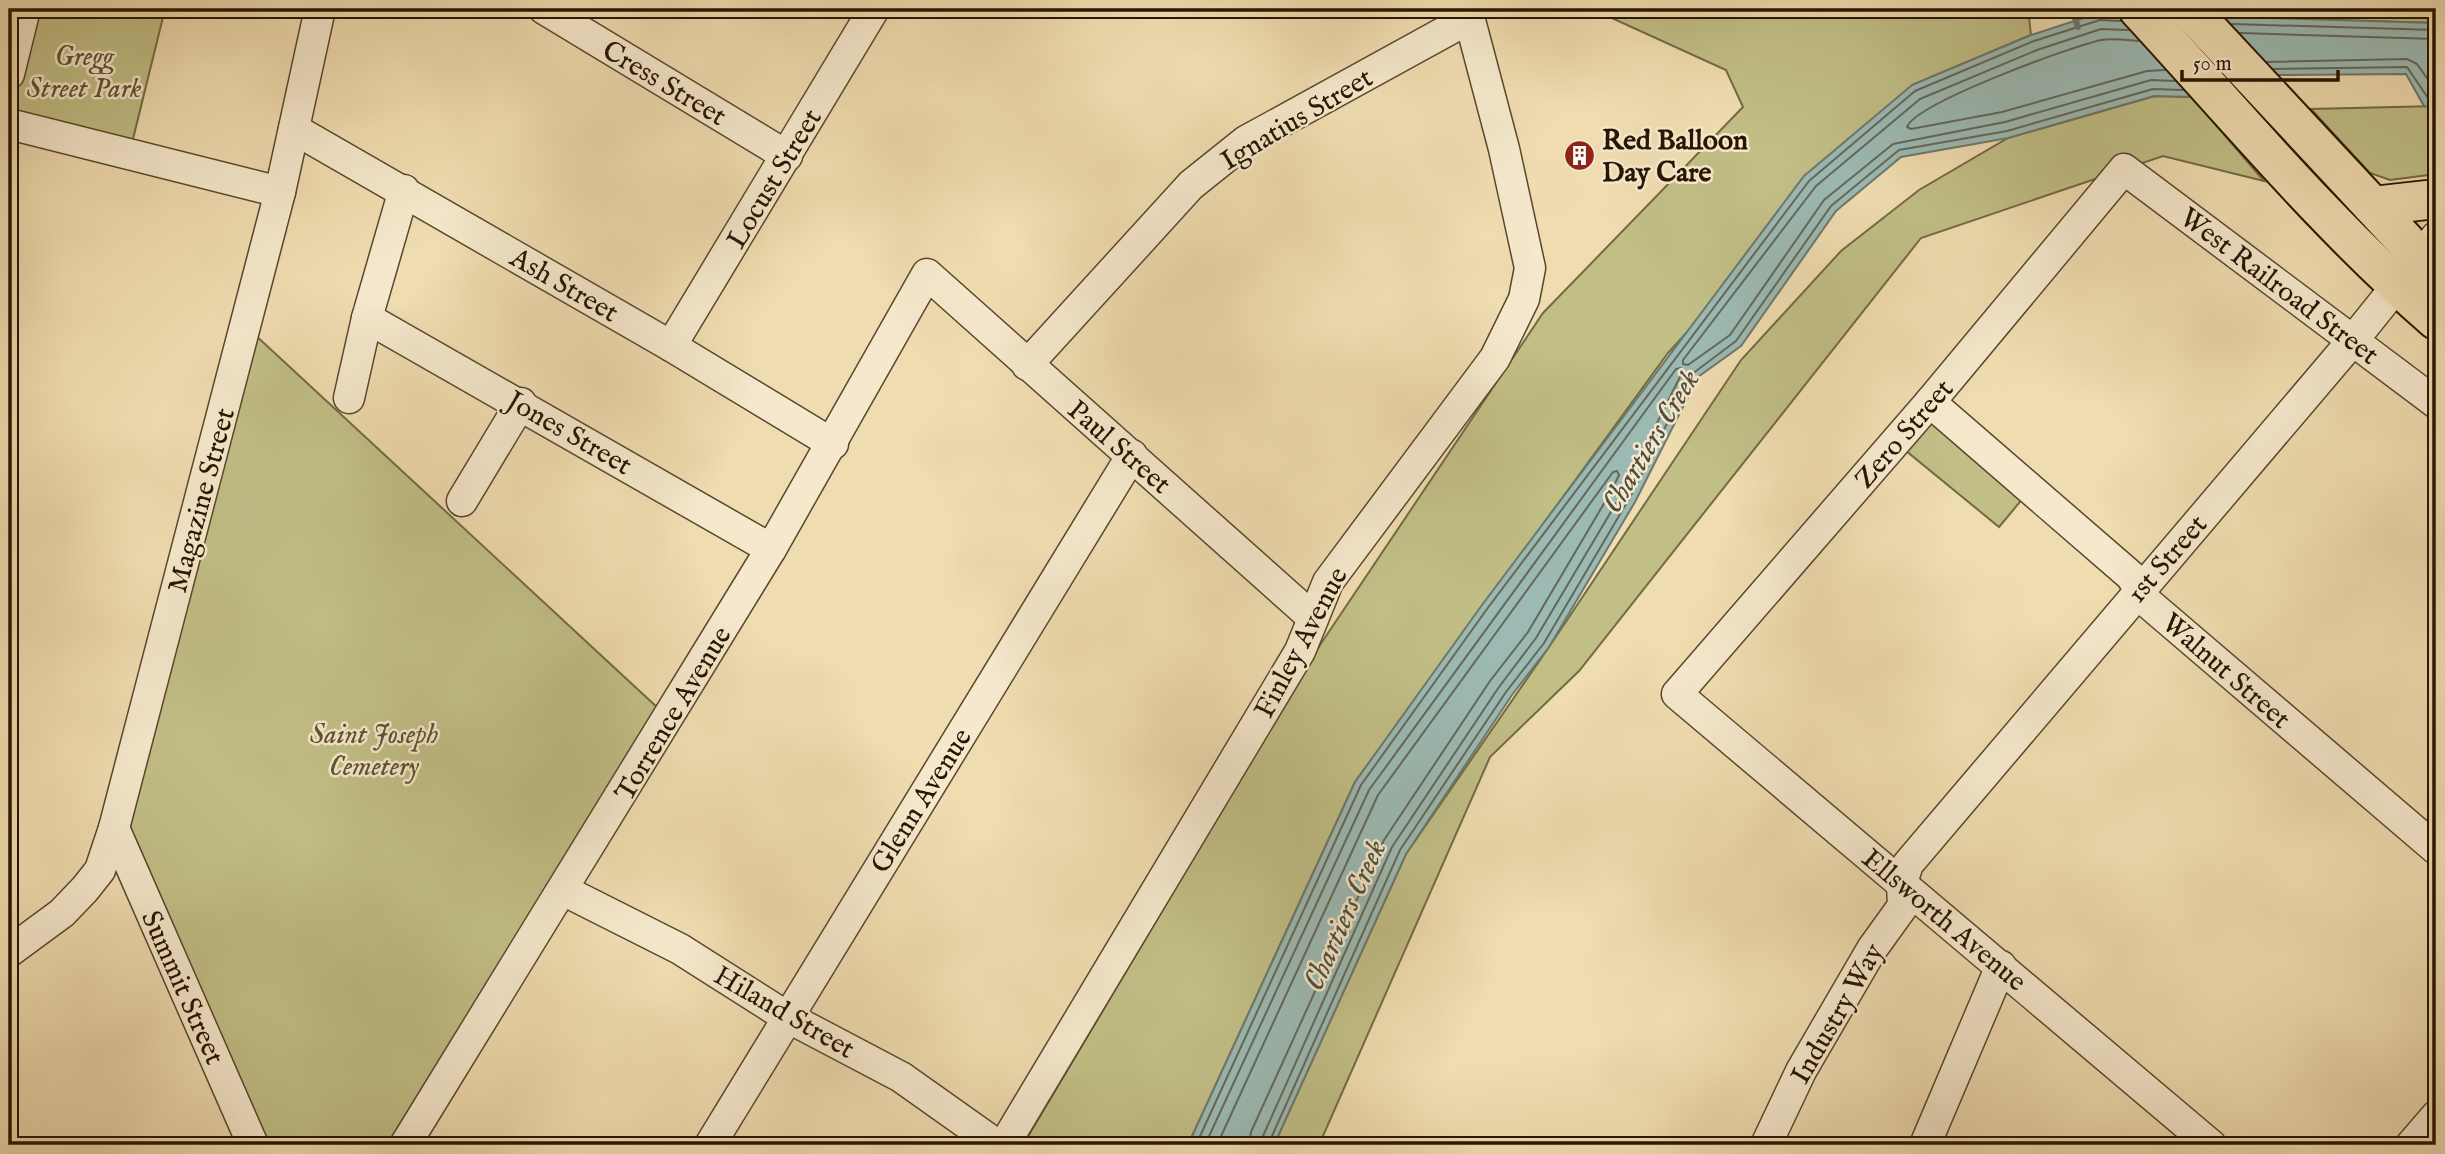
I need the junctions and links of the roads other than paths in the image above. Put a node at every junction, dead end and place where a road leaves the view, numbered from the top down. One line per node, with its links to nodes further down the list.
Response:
1 (25, 9): 8 (street)
2 (320, 9): 10 (street, Magazine Street)
3 (544, 9): 11 (street, Cress Street)
4 (874, 9): 11 (street, Locust Street)
5 (2138, 9): 17 (main road)
6 (2189, 9): 16 (main road)
7 (1468, 13): 23 (street, Ignatius Street); 33 (street, Finley Avenue)
8 (9, 74)
9 (9, 124): 14 (street)
10 (294, 129): 13 (street, Ash Street); 14 (street, Magazine Street)
11 (787, 156): 22 (street, Locust Street)
12 (2124, 169): 21 (street, West Railroad Street); 25 (street, Zero Street)
13 (404, 190): 19 (street); 22 (street, Ash Street)
14 (281, 192): 35 (street, Magazine Street)
15 (2436, 199): 16 (main road)
16 (2369, 202): 17 (main road)
17 (2422, 264): 20 (main road); 21 (street, 1st Street)
18 (927, 274): 23 (street, Paul Street); 28 (street, Torrence Avenue)
19 (367, 318): 24 (street); 27 (street, Jones Street)
20 (2436, 320)
21 (2354, 339): 26 (street, West Railroad Street); 32 (street, 1st Street)
22 (671, 346): 28 (street, Ash Street)
23 (1027, 365): 29 (street, Paul Street)
24 (349, 398)
25 (1930, 402): 32 (street, Walnut Street); 34 (street, Zero Street)
26 (2436, 402)
27 (521, 403): 30 (street); 31 (street, Jones Street)
28 (833, 444): 31 (street, Torrence Avenue)
29 (1132, 455): 33 (street, Paul Street); 41 (street, Glenn Avenue)
30 (462, 501)
31 (771, 549): 38 (street, Torrence Avenue)
32 (2139, 590): 36 (street, Walnut Street); 37 (street, 1st Street)
33 (1313, 618): 47 (street, Finley Avenue)
34 (1677, 694): 37 (street, Ellsworth Avenue)
35 (114, 828): 39 (street, Magazine Street); 43 (street, Summit Street)
36 (2436, 849)
37 (1902, 883): 40 (street, Ellsworth Avenue); 48 (street, Industry Way)
38 (564, 890): 41 (street, Hiland Street); 44 (street, Torrence Avenue)
39 (9, 952)
40 (2001, 966): 49 (street); 50 (street, Ellsworth Avenue)
41 (788, 1017): 45 (street, Glenn Avenue); 46 (street, Hiland Street)
42 (2436, 1116): 51 (street)
43 (253, 1145)
44 (405, 1145)
45 (710, 1145)
46 (998, 1145)
47 (1004, 1145)
48 (1766, 1145)
49 (1926, 1145)
50 (2211, 1145)
51 (2411, 1145)

